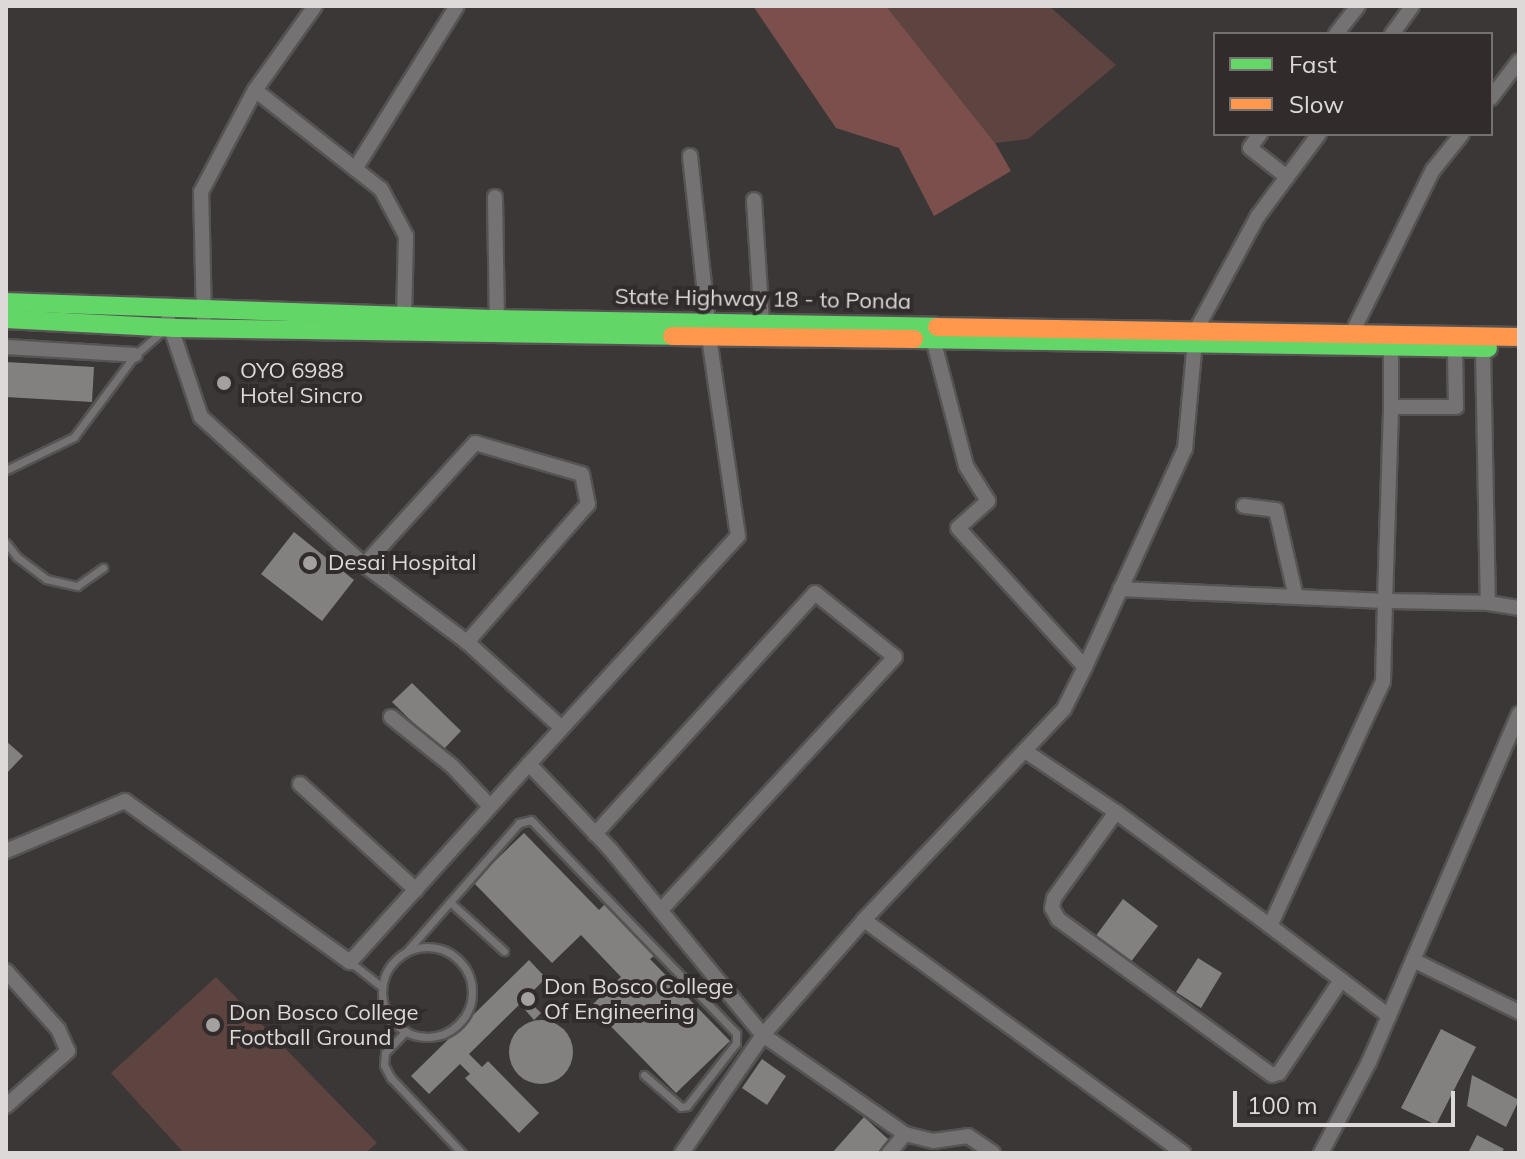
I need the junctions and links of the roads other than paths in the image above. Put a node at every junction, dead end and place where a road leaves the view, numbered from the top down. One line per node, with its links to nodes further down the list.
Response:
1 (457, 6): 14 (street)
2 (1358, 6): 5 (street)
3 (1412, 6): 6 (street)
4 (311, 8): 8 (street)
5 (1338, 32)
6 (1393, 32)
7 (1519, 61): 9 (street)
8 (255, 90): 14 (street); 22 (street)
9 (1493, 95)
10 (1259, 136): 15 (street)
11 (1318, 136): 15 (street)
12 (1460, 136): 26 (street)
13 (690, 156): 25 (street)
14 (355, 169): 19 (street)
15 (1287, 177): 27 (street)
16 (495, 197): 23 (street)
17 (754, 200): 24 (street)
18 (6, 302): 21 (main road, State Highway 18 - to Ponda)
19 (404, 317): 22 (main road, State Highway 18 - to Ponda); 23 (main road, State Highway 18 - to Ponda)
20 (6, 319): 21 (main road, State Highway 18 - to Ponda)
21 (168, 319): 22 (main road, State Highway 18 - to Ponda); 35 (lane); 40 (street)
22 (204, 319): 25 (main road, State Highway 18 - to Ponda)
23 (497, 319): 25 (main road, State Highway 18 - to Ponda)
24 (762, 323): 25 (main road, State Highway 18 - to Ponda); 27 (main road, State Highway 18 - to Ponda)
25 (708, 329): 29 (main road, State Highway 18 - to Ponda); 51 (street)
26 (1352, 333): 27 (main road, State Highway 18 - to Ponda); 28 (main road, State Highway 18 - to Ponda)
27 (1196, 337): 29 (main road, State Highway 18 - to Ponda); 30 (main road, State Highway 18 - to Ponda); 42 (street)
28 (1519, 337)
29 (933, 339): 48 (street)
30 (1391, 346): 32 (main road, State Highway 18 - to Ponda); 36 (street)
31 (6, 347): 35 (street)
32 (1455, 348): 33 (main road, State Highway 18 - to Ponda); 36 (street)
33 (1483, 348): 34 (main road, State Highway 18 - to Ponda); 45 (street)
34 (1519, 349)
35 (135, 355): 37 (lane)
36 (1391, 407): 44 (street)
37 (6, 470)
38 (1244, 506): 43 (street)
39 (6, 543): 41 (lane)
40 (364, 565): 47 (street); 47 (street)
41 (103, 568)
42 (1120, 589): 43 (street); 48 (street)
43 (1296, 597): 44 (street)
44 (1385, 601): 45 (street); 63 (street)
45 (1488, 603): 46 (street)
46 (1519, 608)
47 (467, 642): 51 (street)
48 (1085, 667): 52 (street)
49 (1519, 714): 66 (street)
50 (391, 717): 55 (street)
51 (562, 728): 53 (street)
52 (1025, 751): 56 (street); 62 (street)
53 (529, 764): 55 (street); 57 (street)
54 (300, 784): 59 (street)
55 (490, 806): 59 (street)
56 (1116, 812): 63 (street); 69 (street)
57 (595, 834): 61 (street); 61 (street)
58 (6, 851): 67 (street)
59 (416, 890): 67 (street)
60 (450, 902): 64 (lane); 65 (lane); 75 (lane)
61 (661, 910): 74 (street)
62 (864, 920): 74 (street); 82 (street)
63 (1270, 926): 69 (street)
64 (407, 951): 70 (lane); 73 (lane)
65 (504, 951)
66 (1413, 960): 71 (street); 72 (street)
67 (350, 962): 70 (lane)
68 (6, 971): 76 (street)
69 (1341, 980): 72 (street)
70 (382, 987): 73 (lane)
71 (1519, 1012)
72 (1389, 1016): 83 (street)
73 (406, 1031): 78 (lane)
74 (763, 1035): 77 (street); 79 (street)
75 (644, 1075)
76 (6, 1106)
77 (905, 1134): 80 (street); 81 (street)
78 (462, 1153)
79 (682, 1153)
80 (889, 1153)
81 (993, 1153)
82 (1183, 1153)
83 (1321, 1153)

